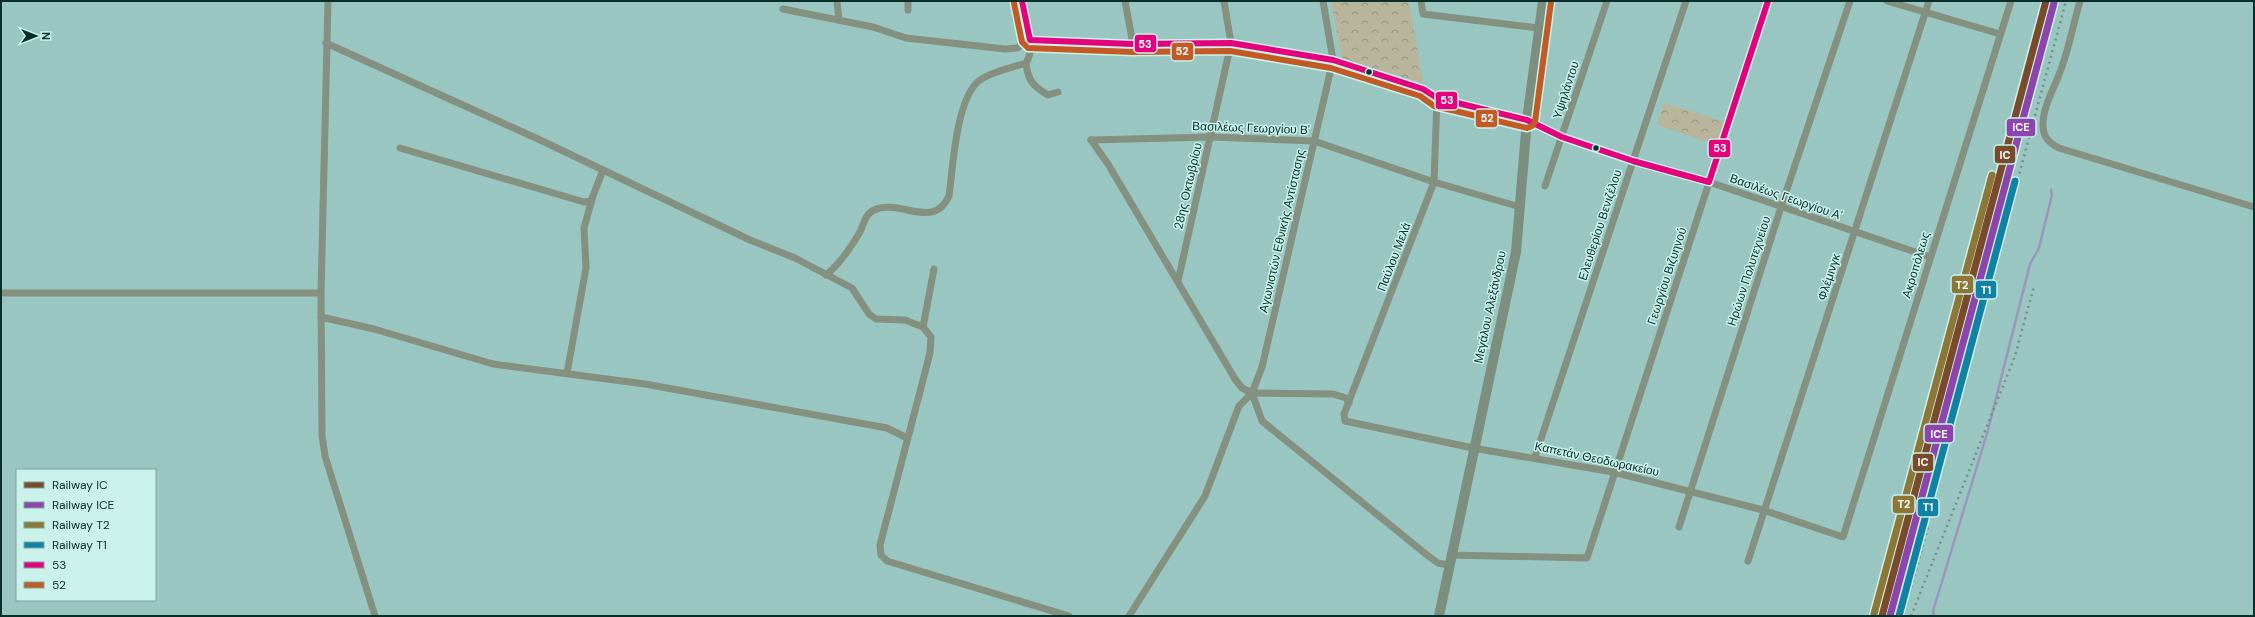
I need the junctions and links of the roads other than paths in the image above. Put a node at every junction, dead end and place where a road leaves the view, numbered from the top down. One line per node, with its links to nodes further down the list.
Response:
1 (328, 1): 25 (street)
2 (837, 1): 21 (street)
3 (908, 1): 19 (street)
4 (1022, 1): 24 (street)
5 (1125, 1): 27 (street)
6 (1224, 1): 26 (street, 28ης Οκτωβρίου)
7 (1323, 1): 28 (street, Αγωνιστών Εθνικής Αντίστασης)
8 (1421, 1): 22 (street)
9 (1544, 1): 22 (street, Μεγάλου Αλεξάνδρου)
10 (1607, 1): 34 (street, Υψηλάντου)
11 (1686, 1): 37 (street, Ελευθερίου Βενιζέλου)
12 (1768, 1): 40 (street, Γεωργίου Βιζυηνού)
13 (1850, 1): 44 (street, Ηρώων Πολυτεχνείου)
14 (1887, 1): 20 (street)
15 (1929, 1): 20 (street, Φλέμινγκ)
16 (2011, 1): 23 (street, Ακροπόλεως)
17 (2080, 1): 45 (street)
18 (783, 9): 21 (street)
19 (908, 10)
20 (1925, 13): 23 (street); 46 (street, Φλέμινγκ)
21 (839, 20): 24 (street)
22 (1539, 28): 32 (street, Μεγάλου Αλεξάνδρου)
23 (2000, 34): 47 (street, Ακροπόλεως)
24 (1030, 40): 27 (street, Βασιλέως Γεωργίου Α'); 29 (street)
25 (326, 43): 38 (street); 52 (street)
26 (1231, 43): 27 (street, Βασιλέως Γεωργίου Α'); 28 (street, Βασιλέως Γεωργίου Α'); 33 (street, 28ης Οκτωβρίου)
27 (1133, 44)
28 (1333, 60): 31 (street, Βασιλέως Γεωργίου Α'); 35 (street, Αγωνιστών Εθνικής Αντίστασης)
29 (1026, 63): 30 (street); 49 (street)
30 (1058, 92)
31 (1436, 98): 32 (street, Βασιλέως Γεωργίου Α'); 39 (street, Παύλου Μελά)
32 (1527, 120): 34 (street, Βασιλέως Γεωργίου Α'); 43 (street, Μεγάλου Αλεξάνδρου)
33 (1211, 137): 35 (street, Βασιλέως Γεωργίου Β'); 50 (street, 28ης Οκτωβρίου); 50 (street, Βασιλέως Γεωργίου Β')
34 (1562, 137): 37 (street, Βασιλέως Γεωργίου Α'); 41 (street, Υψηλάντου)
35 (1314, 141): 39 (street, Βασιλέως Γεωργίου Β'); 56 (street, Αγωνιστών Εθνικής Αντίστασης)
36 (400, 148): 42 (street)
37 (1633, 161): 40 (street, Βασιλέως Γεωργίου Α'); 61 (street, Ελευθερίου Βενιζέλου)
38 (603, 170): 42 (street); 49 (street)
39 (1434, 182): 43 (street, Βασιλέως Γεωργίου Β'); 57 (street, Παύλου Μελά)
40 (1709, 182): 44 (street, Βασιλέως Γεωργίου Α'); 62 (street, Γεωργίου Βιζυηνού)
41 (1545, 186)
42 (592, 199): 55 (street)
43 (1520, 207): 60 (street, Μεγάλου Αλεξάνδρου)
44 (1781, 207): 46 (street, Βασιλέως Γεωργίου Α'); 63 (street, Ηρώων Πολυτεχνείου)
45 (2254, 207)
46 (1855, 232): 47 (street, Βασιλέως Γεωργίου Α'); 64 (street, Φλέμινγκ)
47 (1930, 257): 66 (street, Ακροπόλεως)
48 (934, 269): 54 (street)
49 (826, 275): 54 (street)
50 (1178, 281): 56 (street)
51 (1, 293): 52 (street)
52 (321, 293): 53 (street)
53 (321, 317): 55 (street); 70 (street)
54 (923, 327): 59 (street)
55 (567, 373): 59 (street)
56 (1252, 393): 57 (street); 69 (street); 72 (street, Αγωνιστών Εθνικής Αντίστασης)
57 (1349, 403): 58 (street, Παύλου Μελά)
58 (1343, 418): 60 (street, Καπετάν Θεοδωρακείου)
59 (907, 438): 71 (street)
60 (1473, 448): 61 (street, Καπετάν Θεοδωρακείου); 67 (street, Μεγάλου Αλεξάνδρου)
61 (1535, 457): 62 (street, Καπετάν Θεοδωρακείου)
62 (1613, 472): 63 (street, Καπετάν Θεοδωρακείου); 67 (street, Γεωργίου Βιζυηνού)
63 (1690, 490): 64 (street, Καπετάν Θεοδωρακείου); 65 (street, Ηρώων Πολυτεχνείου)
64 (1763, 510): 66 (street, Καπετάν Θεοδωρακείου); 68 (street, Φλέμινγκ)
65 (1679, 527)
66 (1843, 537)
67 (1450, 555): 69 (street, Μεγάλου Αλεξάνδρου)
68 (1748, 561)
69 (1448, 566): 73 (street, Μεγάλου Αλεξάνδρου)
70 (375, 616)
71 (1069, 616)
72 (1130, 616)
73 (1439, 616)

